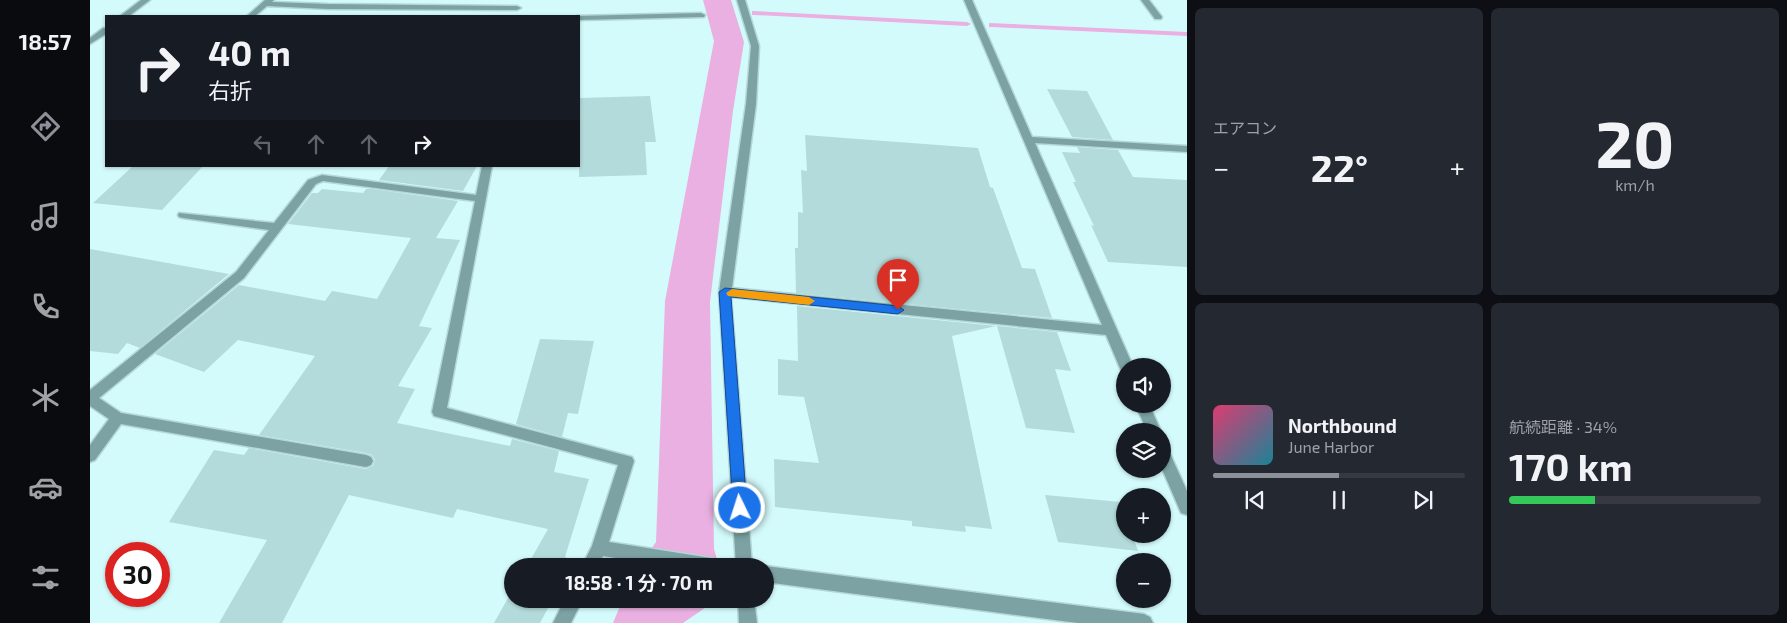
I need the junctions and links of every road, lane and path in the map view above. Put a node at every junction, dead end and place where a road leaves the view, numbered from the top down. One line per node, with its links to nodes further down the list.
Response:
1 (146, 0): 7 (street)
2 (741, 0): 20 (street)
3 (968, 0): 14 (street)
4 (1144, 0): 10 (street)
5 (268, 2): 6 (street); 8 (street)
6 (516, 8)
7 (125, 15)
8 (252, 15)
9 (701, 15): 11 (street)
10 (1158, 17)
11 (580, 18)
12 (105, 31): 13 (street)
13 (90, 42)
14 (1028, 140): 15 (street); 21 (street)
15 (1187, 149)
16 (487, 167): 17 (street)
17 (481, 199): 19 (street); 29 (street)
18 (183, 215): 19 (street)
19 (277, 226): 23 (street)
20 (725, 292): 21 (street); 32 (street)
21 (1110, 331): 22 (street)
22 (1122, 358)
23 (90, 399): 24 (street)
24 (118, 418): 25 (street); 26 (street)
25 (90, 456)
26 (366, 461)
27 (1171, 472): 28 (street)
28 (1187, 508)
29 (599, 548): 30 (street); 31 (street)
30 (594, 558)
31 (660, 558)
32 (743, 558)
33 (774, 575): 38 (street)
34 (570, 608): 36 (street)
35 (747, 608): 37 (street)
36 (562, 623)
37 (748, 623)
38 (1144, 623)

